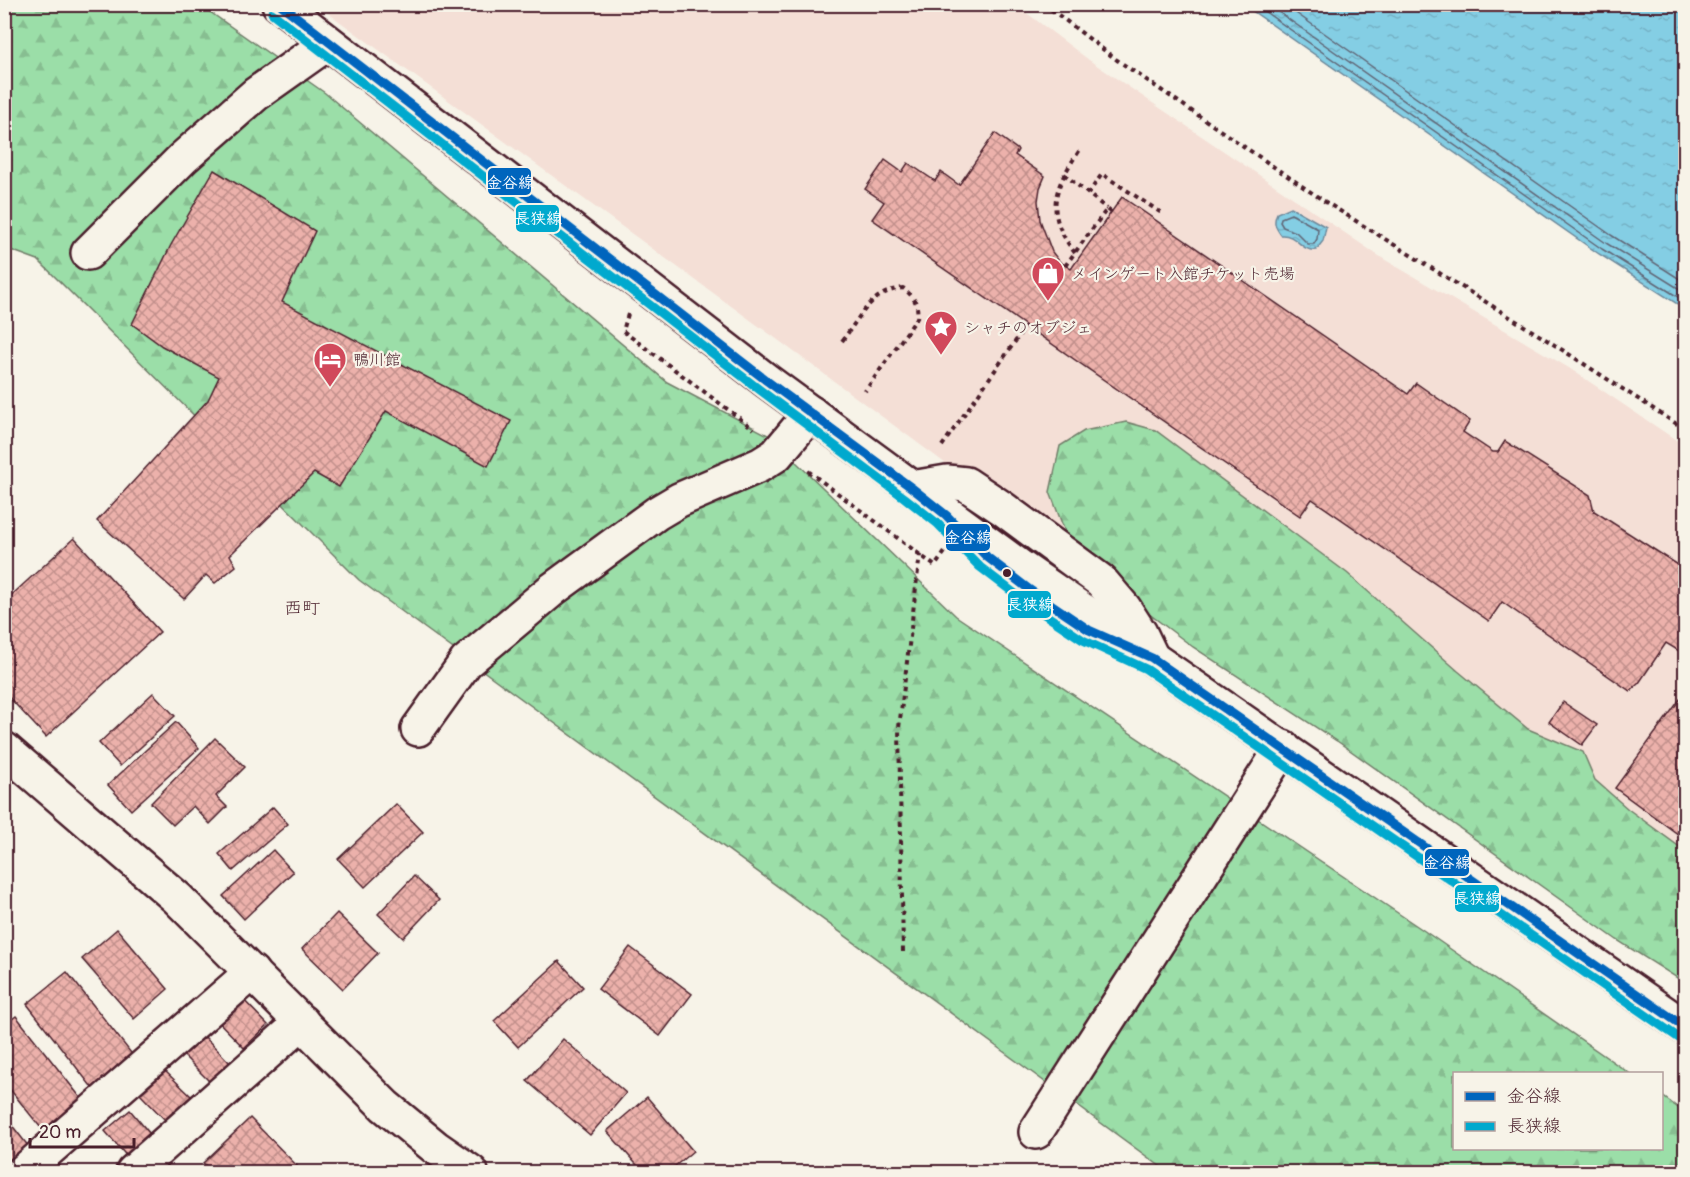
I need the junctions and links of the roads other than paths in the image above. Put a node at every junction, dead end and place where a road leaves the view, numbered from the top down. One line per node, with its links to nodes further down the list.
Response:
1 (279, 4): 2 (main road)
2 (328, 43): 3 (main road); 4 (main road)
3 (88, 253)
4 (811, 413): 5 (main road); 6 (main road)
5 (418, 729)
6 (1282, 747): 10 (main road); 11 (main road)
7 (4, 749): 8 (main road)
8 (252, 972): 9 (main road); 12 (main road)
9 (302, 1022): 13 (main road); 14 (main road)
10 (1686, 1028)
11 (1036, 1132)
12 (23, 1173)
13 (133, 1173)
14 (471, 1173)

